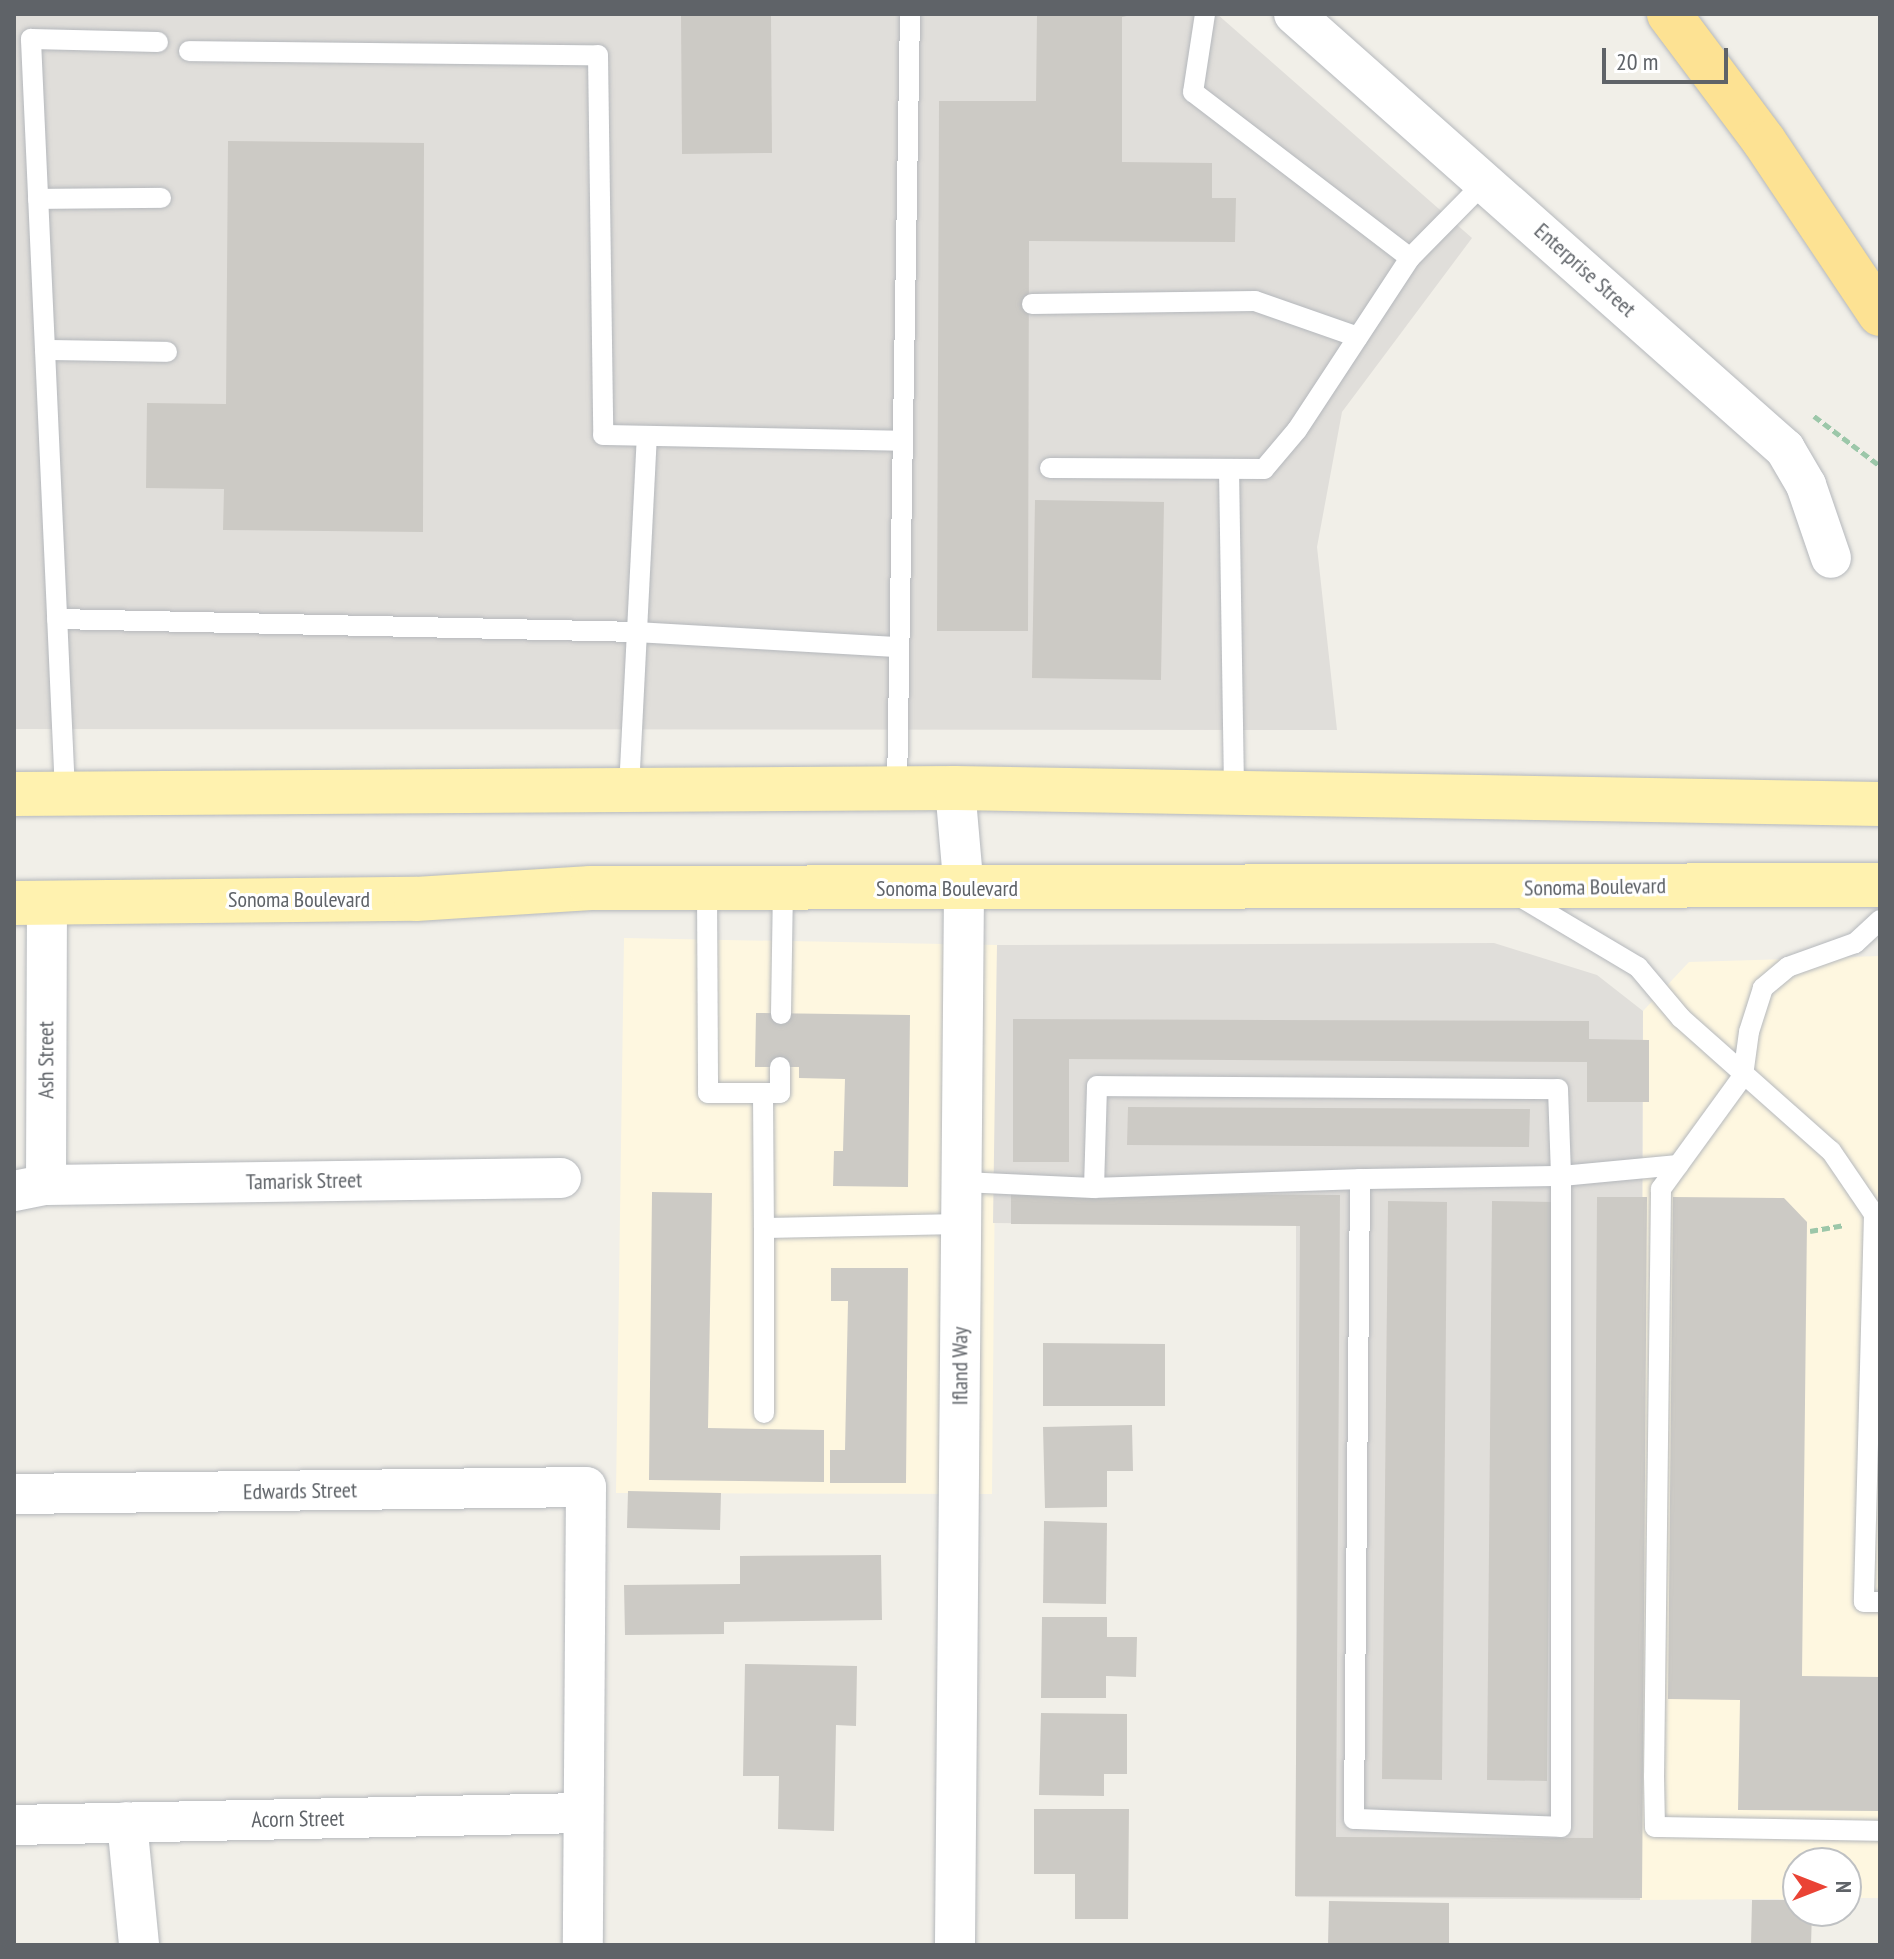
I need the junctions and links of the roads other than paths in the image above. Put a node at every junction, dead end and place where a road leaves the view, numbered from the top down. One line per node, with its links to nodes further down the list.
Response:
1 (910, 14): 17 (lane)
2 (1205, 14): 10 (lane)
3 (1294, 14): 7 (street, Enterprise Street)
4 (1669, 14): 12 (highway)
5 (158, 42): 9 (lane)
6 (189, 51): 16 (lane)
7 (1485, 182): 10 (lane); 20 (street, Enterprise Street)
8 (161, 198): 9 (lane)
9 (38, 199): 14 (lane)
10 (1410, 258): 13 (lane)
11 (1032, 304): 13 (lane)
12 (1880, 314)
13 (1358, 337): 19 (lane)
14 (45, 350): 15 (lane); 21 (lane)
15 (167, 352)
16 (647, 436): 17 (lane); 22 (lane)
17 (903, 441): 23 (lane)
18 (1050, 468): 19 (lane)
19 (1229, 469): 28 (lane)
20 (1831, 558)
21 (57, 619): 22 (lane); 27 (lane)
22 (637, 632): 23 (lane); 26 (lane)
23 (899, 647): 24 (lane)
24 (897, 788): 25 (main road); 26 (main road)
25 (955, 788): 28 (main road); 35 (street, Ifland Way)
26 (629, 789): 27 (main road)
27 (65, 792): 29 (main road)
28 (1234, 793): 30 (main road)
29 (14, 794)
30 (1880, 804)
31 (1880, 885): 32 (main road, Sonoma Boulevard)
32 (1506, 888): 35 (main road, Sonoma Boulevard); 40 (lane)
33 (707, 889): 34 (main road, Sonoma Boulevard); 36 (main road, Sonoma Boulevard); 41 (lane)
34 (783, 889): 35 (main road, Sonoma Boulevard); 38 (lane)
35 (964, 890): 46 (street, Ifland Way)
36 (31, 902): 47 (street, Ash Street)
37 (1880, 920): 40 (lane)
38 (781, 1014)
39 (780, 1067): 41 (lane)
40 (1743, 1076): 42 (lane); 51 (lane)
41 (763, 1093): 50 (lane)
42 (1678, 1165): 43 (lane); 58 (lane)
43 (1561, 1176): 45 (lane); 45 (lane); 48 (lane)
44 (561, 1178): 47 (street, Tamarisk Street)
45 (1360, 1179): 48 (lane)
46 (962, 1182): 48 (lane); 49 (street, Ifland Way)
47 (30, 1188)
48 (1094, 1188)
49 (962, 1224): 50 (lane); 61 (street, Ifland Way)
50 (764, 1228): 52 (lane)
51 (1876, 1260): 54 (lane)
52 (764, 1413)
53 (14, 1494): 55 (street, Edwards Street)
54 (1880, 1602)
55 (582, 1813): 56 (street, Acorn Street); 60 (street)
56 (127, 1822): 57 (street, Acorn Street); 59 (street)
57 (14, 1825)
58 (1880, 1831)
59 (139, 1945)
60 (583, 1945)
61 (955, 1945)

